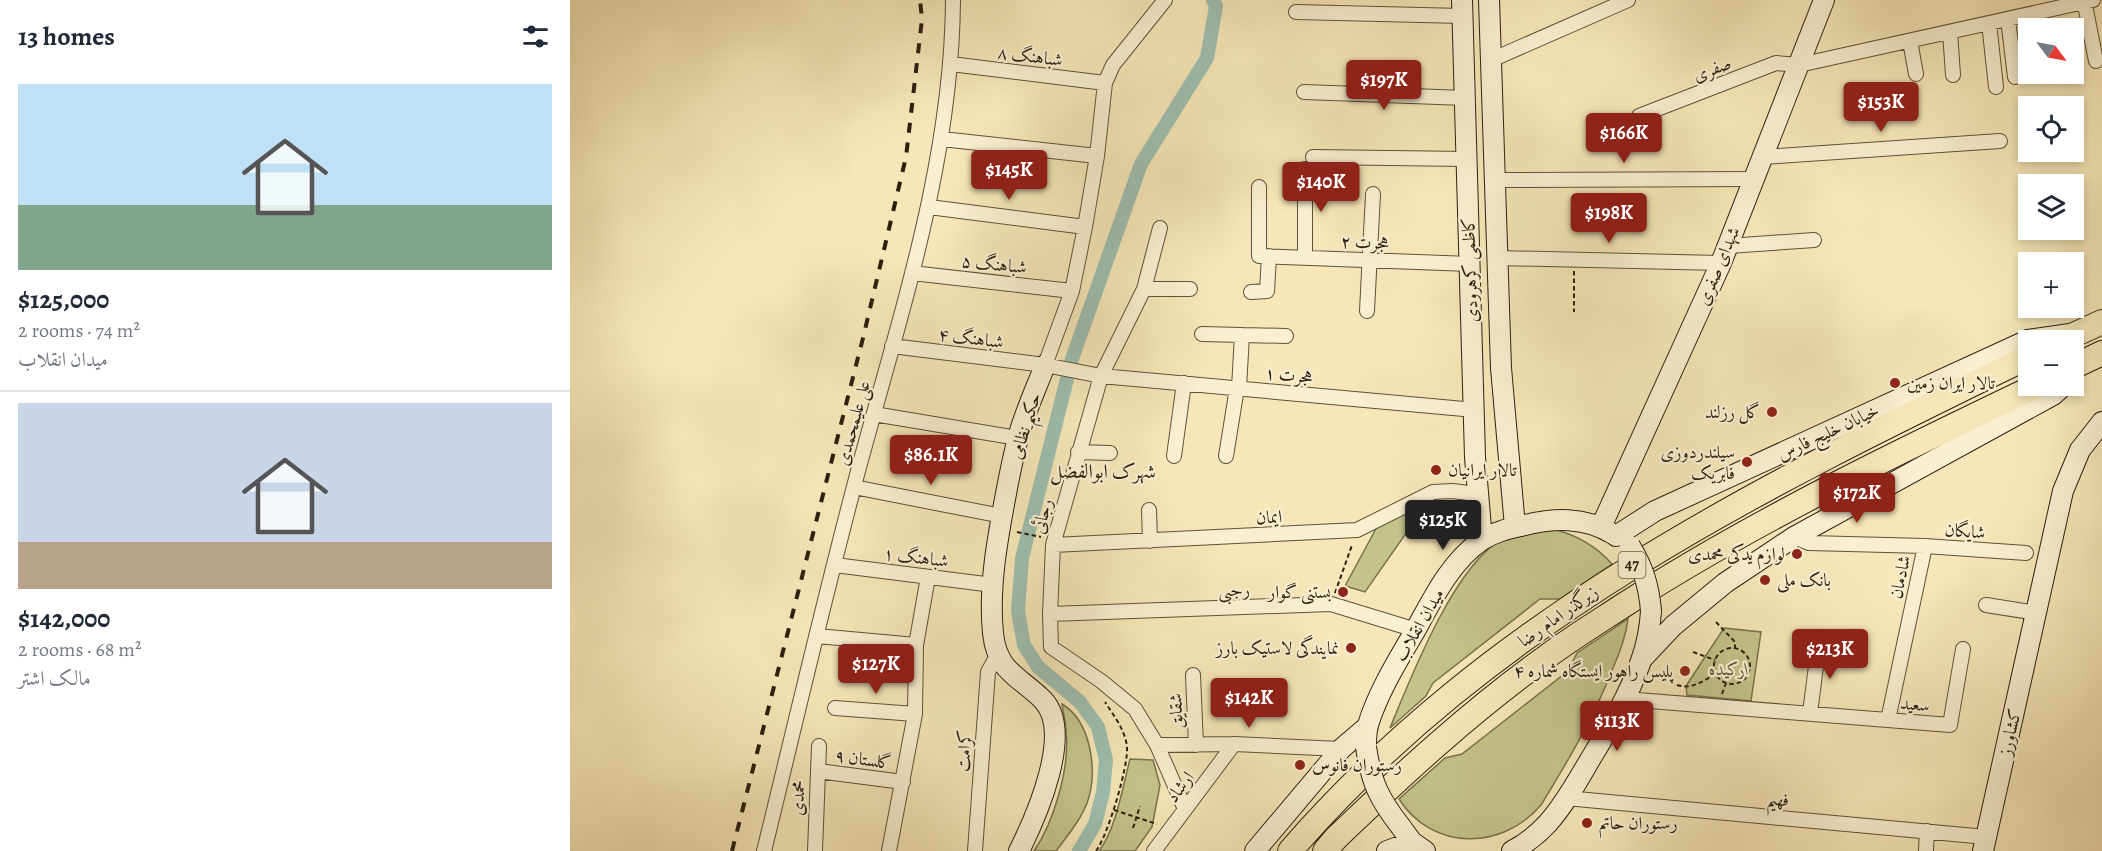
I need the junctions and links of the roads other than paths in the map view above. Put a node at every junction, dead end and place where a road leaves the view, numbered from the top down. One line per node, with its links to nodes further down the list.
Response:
1 (953, 0): 15 (street, علی علیمحمدی)
2 (1165, 0): 20 (street, حکیم نظامی)
3 (1489, 0): 13 (main road, کاظمی کرهرودی)
4 (1628, 0): 13 (street)
5 (1824, 0): 16 (main road, شهدای صفری)
6 (2087, 1): 9 (street, صفری); 14 (street)
7 (1463, 8): 8 (street); 23 (main road, کاظمی کرهرودی)
8 (1296, 12)
9 (2008, 19): 10 (street, صفری); 19 (street)
10 (1989, 23): 11 (street, صفری); 21 (street)
11 (1950, 32): 12 (street, صفری); 18 (street)
12 (1910, 41): 16 (street, صفری); 17 (street)
13 (1491, 60): 31 (main road, کاظمی کرهرودی)
14 (2096, 61)
15 (951, 64): 20 (street, شباهنگ ۸); 25 (street, علی علیمحمدی)
16 (1799, 65): 24 (street, صفری); 28 (main road, شهدای صفری)
17 (1916, 74)
18 (1953, 75)
19 (2015, 77)
20 (1105, 83): 27 (street, حکیم نظامی)
21 (1996, 87)
22 (1304, 92): 23 (street)
23 (1465, 98): 29 (main road, کاظمی کرهرودی)
24 (1639, 116)
25 (942, 139): 27 (street); 34 (street, علی علیمحمدی)
26 (2000, 141): 28 (street)
27 (1098, 156): 35 (street, حکیم نظامی)
28 (1763, 156): 30 (main road, شهدای صفری)
29 (1467, 159): 40 (street); 43 (main road, کاظمی کرهرودی)
30 (1754, 179): 31 (street); 38 (main road, شهدای صفری)
31 (1494, 180): 41 (main road, کاظمی کرهرودی)
32 (1259, 187): 39 (street)
33 (1373, 194): 42 (street)
34 (929, 207): 35 (street); 44 (street, علی علیمحمدی)
35 (1085, 227): 47 (street, حکیم نظامی)
36 (1160, 228): 46 (street, رجائی)
37 (1814, 240): 38 (street)
38 (1725, 254): 41 (street); 80 (main road, شهدای صفری)
39 (1264, 256): 40 (street, هجرت ۲); 48 (street)
40 (1305, 257): 42 (street, هجرت ۲)
41 (1496, 258): 71 (main road, کاظمی کرهرودی)
42 (1370, 260): 43 (street, هجرت ۲); 49 (street)
43 (1470, 264): 65 (main road, کاظمی کرهرودی)
44 (912, 273): 47 (street, شباهنگ ۵); 56 (street, علی علیمحمدی)
45 (1190, 289): 46 (street)
46 (1144, 290): 60 (street, رجائی)
47 (1071, 291): 58 (street, حکیم نظامی)
48 (1251, 291)
49 (1367, 311)
50 (2102, 322): 51 (highway)
51 (2084, 330)
52 (1202, 334): 53 (street)
53 (1242, 334): 54 (street); 62 (street)
54 (1286, 336)
55 (2018, 345): 80 (main road, خیابان خلیج فارس)
56 (892, 346): 58 (street, شباهنگ ۴); 66 (street, علی علیمحمدی)
57 (2018, 362): 127 (highway, زیرگذر امام رضا / 47)
58 (1049, 366): 59 (street, شباهنگ ۴); 68 (main road, حکیم نظامی)
59 (1086, 373): 60 (street, هجرت ۱)
60 (1101, 375): 61 (street, هجرت ۱); 69 (street, رجائی)
61 (1184, 383): 62 (street, هجرت ۱); 72 (street)
62 (1238, 388): 65 (street, هجرت ۱); 73 (street)
63 (2018, 395): 128 (highway, زیرگذر امام رضا / 47)
64 (2051, 396): 81 (main road)
65 (1475, 410): 74 (main road, کاظمی کرهرودی)
66 (874, 414): 68 (street); 75 (street, علی علیمحمدی)
67 (2102, 422): 91 (main road, کشاورز)
68 (1018, 438): 78 (main road, حکیم نظامی)
69 (1078, 452): 70 (street); 83 (street, رجائی)
70 (1110, 453)
71 (1509, 454): 74 (main road); 79 (main road, کاظمی کرهرودی)
72 (1174, 456)
73 (1226, 456)
74 (1475, 457): 76 (main road, کاظمی کرهرودی)
75 (854, 487): 78 (street); 87 (street, علی علیمحمدی)
76 (1477, 494): 82 (main road, کاظمی کرهرودی); 84 (street, ایمان)
77 (1149, 510): 84 (street)
78 (1005, 523): 89 (main road, حکیم نظامی)
79 (1515, 527): 80 (main road, میدان انقلاب); 82 (main road, میدان انقلاب)
80 (1616, 537): 99 (main road, bridge)
81 (1794, 537): 85 (street, شایگان); 99 (main road)
82 (1482, 540): 93 (main road, میدان انقلاب)
83 (1048, 541): 84 (street, ایمان); 92 (street, رجائی)
84 (1150, 541)
85 (1925, 546): 86 (street, شایگان); 105 (street, شادمان)
86 (2026, 553)
87 (835, 565): 88 (street, شباهنگ ۱); 94 (street, علی علیمحمدی)
88 (928, 577): 89 (street, شباهنگ ۱); 96 (street)
89 (993, 585): 98 (main road, حکیم نظامی)
90 (1986, 605): 91 (street)
91 (2037, 613): 119 (main road, کشاورز)
92 (1050, 614): 93 (street, رجبی); 108 (street, رجائی)
93 (1416, 630): 106 (main road, میدان انقلاب)
94 (817, 636): 96 (street); 120 (street, علی علیمحمدی)
95 (1819, 643): 103 (street)
96 (916, 645): 104 (street)
97 (1963, 649): 105 (street, سعید)
98 (997, 656): 123 (street, کرامت); 124 (main road)
99 (1641, 660): 101 (main road)
100 (1193, 675): 109 (street, شقایق)
101 (1625, 699): 103 (street, سعید); 114 (main road)
102 (835, 708): 104 (street)
103 (1810, 713): 105 (street, سعید)
104 (915, 714): 113 (street)
105 (1888, 720)
106 (1368, 726): 111 (main road); 118 (main road, میدان انقلاب, bridge)
107 (1234, 744): 109 (street); 111 (street); 115 (street, ارشاد)
108 (1156, 745): 109 (street); 115 (street, رجائی)
109 (1196, 745)
110 (819, 746): 112 (street, محمدی)
111 (1341, 749): 126 (main road)
112 (818, 771): 113 (street, گلستان ۹); 121 (street, محمدی)
113 (903, 782): 122 (street)
114 (1566, 798): 116 (main road); 117 (street, فهیم)
115 (1185, 809): 125 (street, ارشاد)
116 (1548, 823): 130 (main road); 131 (main road)
117 (1927, 831): 119 (street, فهیم); 132 (street)
118 (1412, 840): 129 (main road)
119 (1985, 844)
120 (764, 851)
121 (815, 851)
122 (889, 851)
123 (975, 851)
124 (1020, 851)
125 (1154, 851)
126 (1256, 851)
127 (1290, 851)
128 (1325, 851)
129 (1387, 851)
130 (1512, 851)
131 (1539, 851)
132 (1926, 851)

